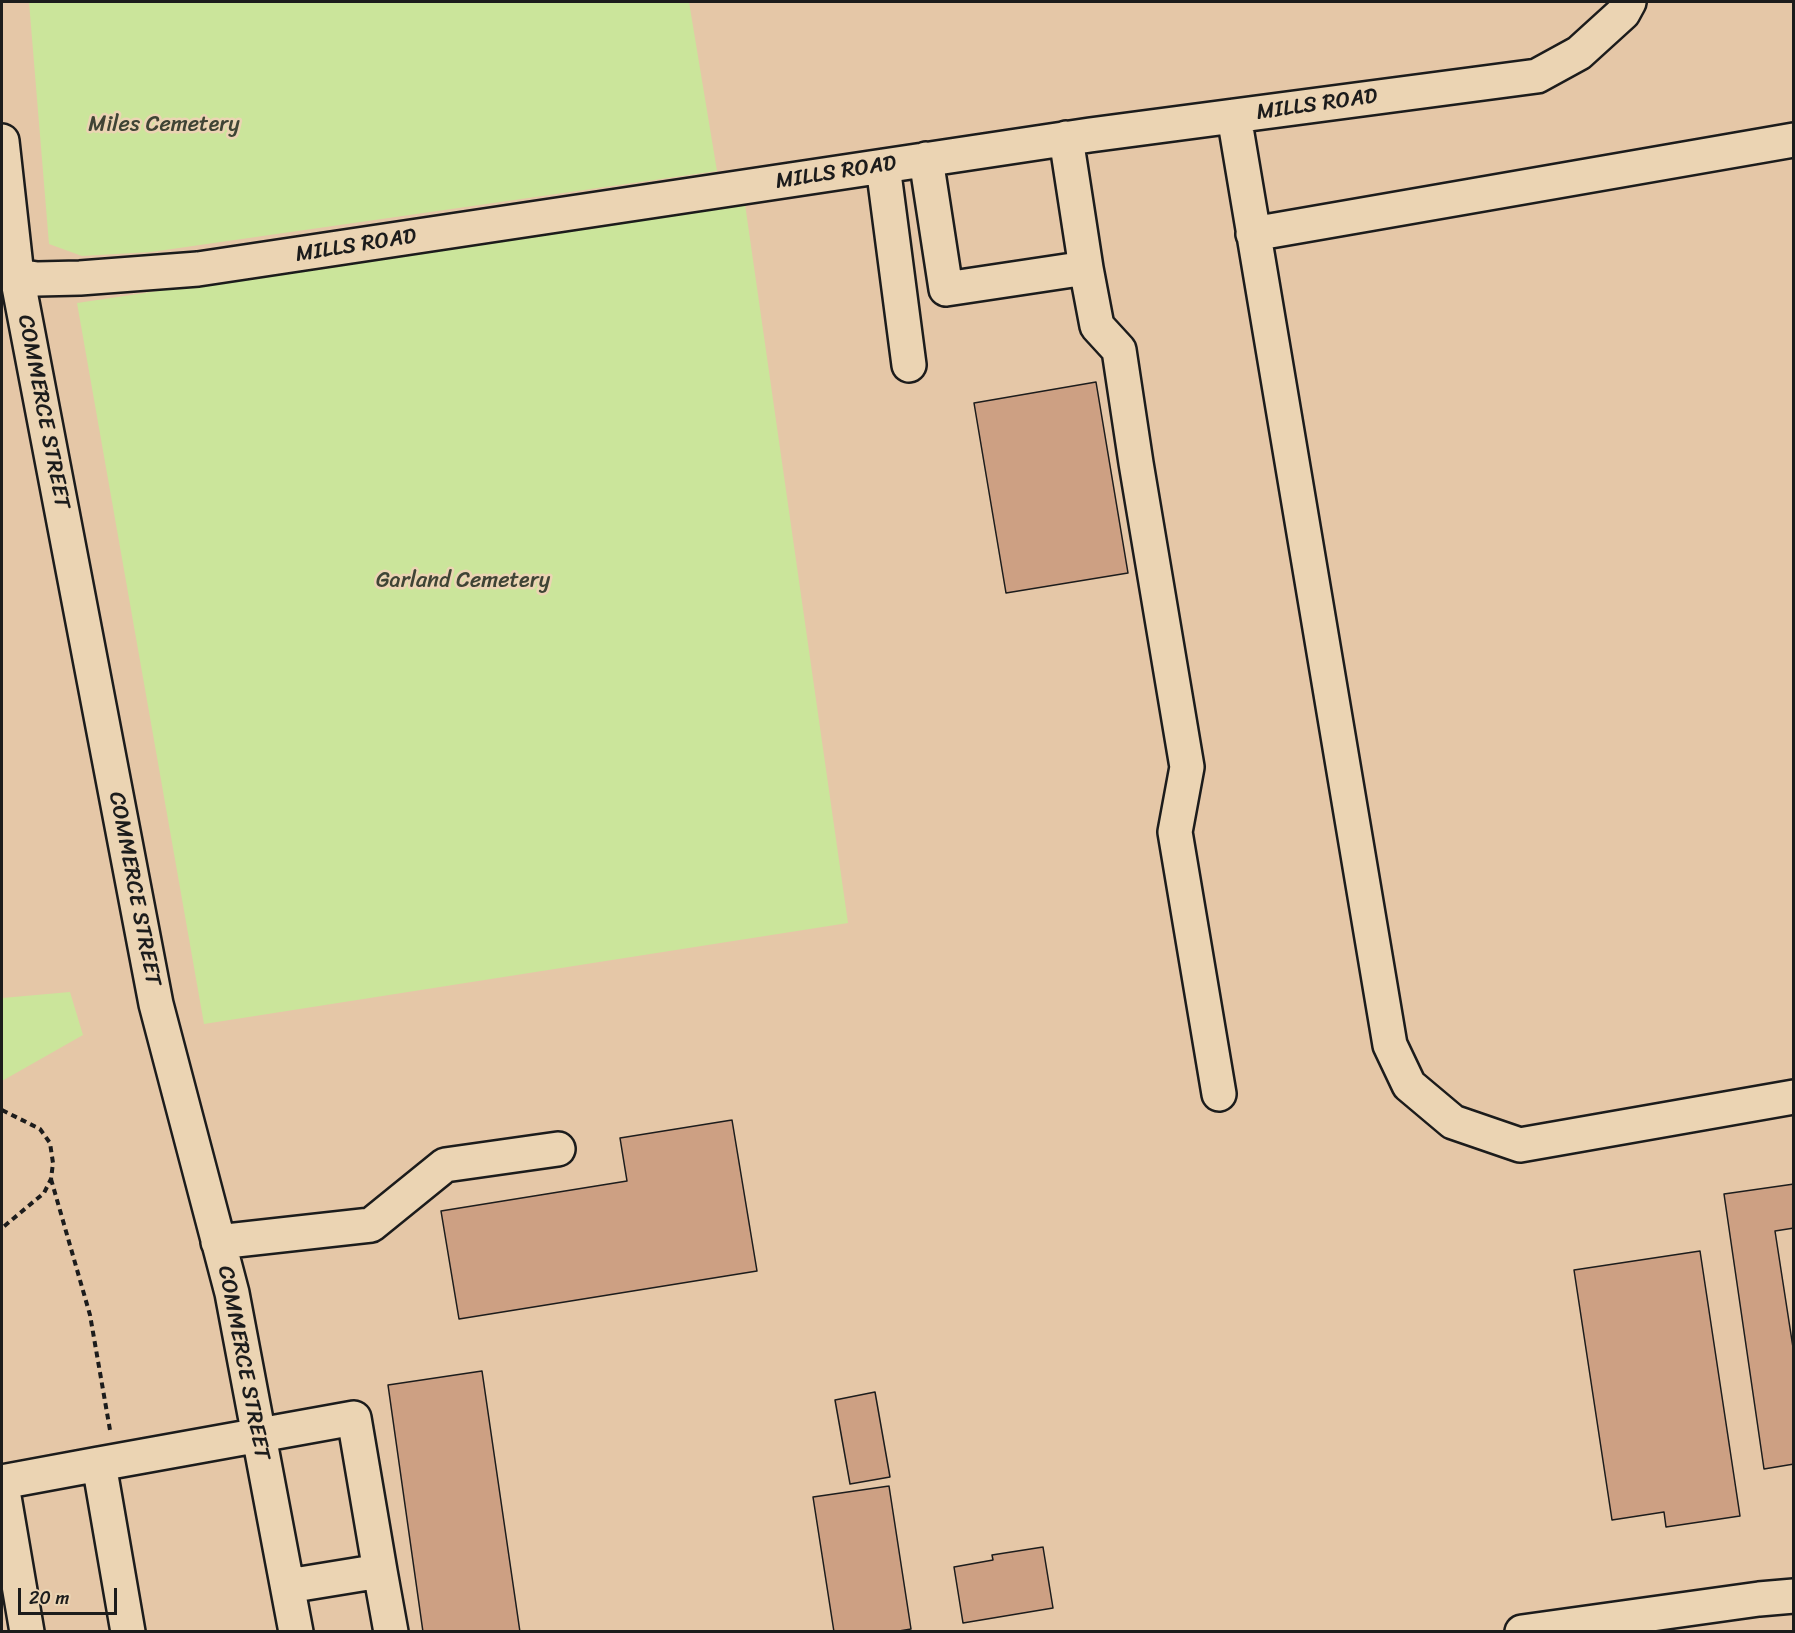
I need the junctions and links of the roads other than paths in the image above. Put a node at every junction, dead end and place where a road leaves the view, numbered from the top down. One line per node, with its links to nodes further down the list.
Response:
1 (1629, 2): 2 (street, MILLS ROAD)
2 (1234, 116): 3 (street, MILLS ROAD); 8 (street)
3 (1066, 138): 6 (street, MILLS ROAD); 9 (street)
4 (1794, 140): 8 (street)
5 (2, 141): 10 (street, COMMERCE STREET)
6 (926, 159): 7 (street, MILLS ROAD); 9 (street)
7 (883, 166): 10 (street, MILLS ROAD); 11 (street)
8 (1253, 234): 13 (street)
9 (1086, 268): 12 (street)
10 (16, 276): 15 (street, COMMERCE STREET)
11 (909, 365)
12 (1219, 1094)
13 (1794, 1097)
14 (558, 1149): 15 (street)
15 (218, 1242): 16 (street, COMMERCE STREET)
16 (258, 1434): 17 (street); 19 (street); 20 (street, COMMERCE STREET)
17 (99, 1464): 18 (street); 23 (street)
18 (2, 1483): 22 (street)
19 (380, 1571): 20 (street); 25 (street)
20 (288, 1586): 24 (street, COMMERCE STREET)
21 (1794, 1596): 26 (street)
22 (27, 1632)
23 (128, 1632)
24 (296, 1632)
25 (391, 1632)
26 (1522, 1632)

